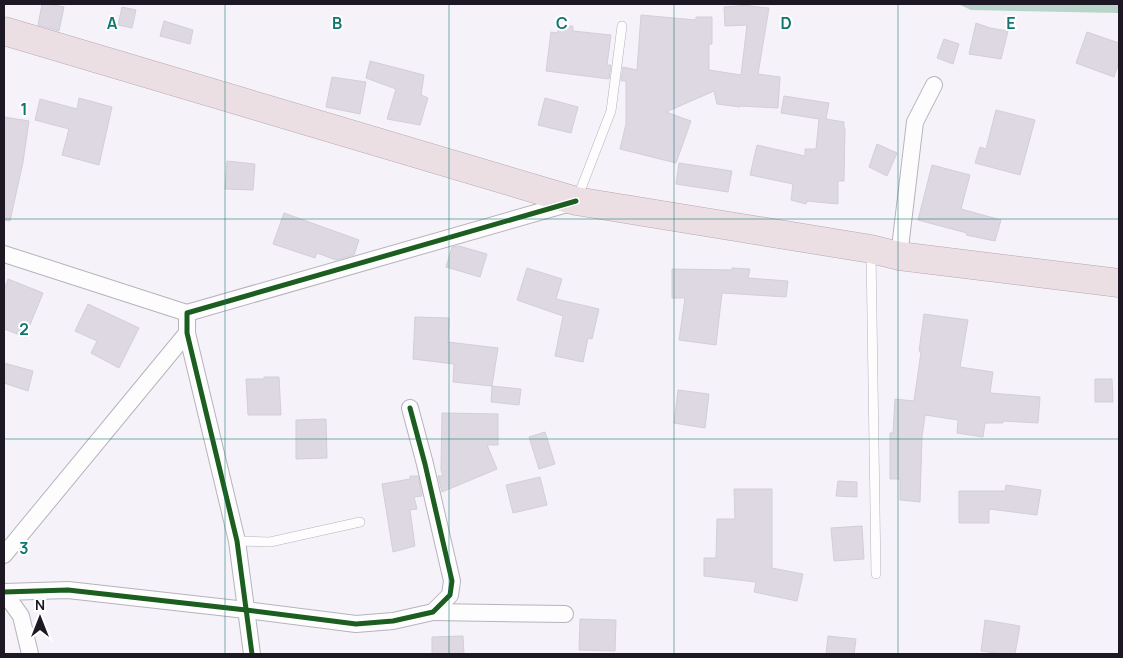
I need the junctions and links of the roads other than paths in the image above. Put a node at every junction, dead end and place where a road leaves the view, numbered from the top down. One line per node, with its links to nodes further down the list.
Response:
1 (622, 26): 4 (lane)
2 (4, 31): 4 (highway)
3 (934, 84): 7 (street)
4 (576, 201): 5 (highway); 9 (street)
5 (871, 250): 7 (highway); 15 (lane)
6 (4, 254): 9 (street)
7 (899, 256): 8 (highway)
8 (1119, 283)
9 (187, 313): 10 (street)
10 (187, 333): 13 (street); 14 (street)
11 (410, 408): 18 (street)
12 (360, 522): 13 (lane)
13 (237, 541): 17 (street)
14 (4, 555)
15 (876, 574)
16 (4, 592): 17 (street); 20 (street)
17 (246, 610): 18 (street); 21 (street)
18 (432, 612): 19 (street)
19 (565, 614)
20 (30, 654)
21 (252, 654)

